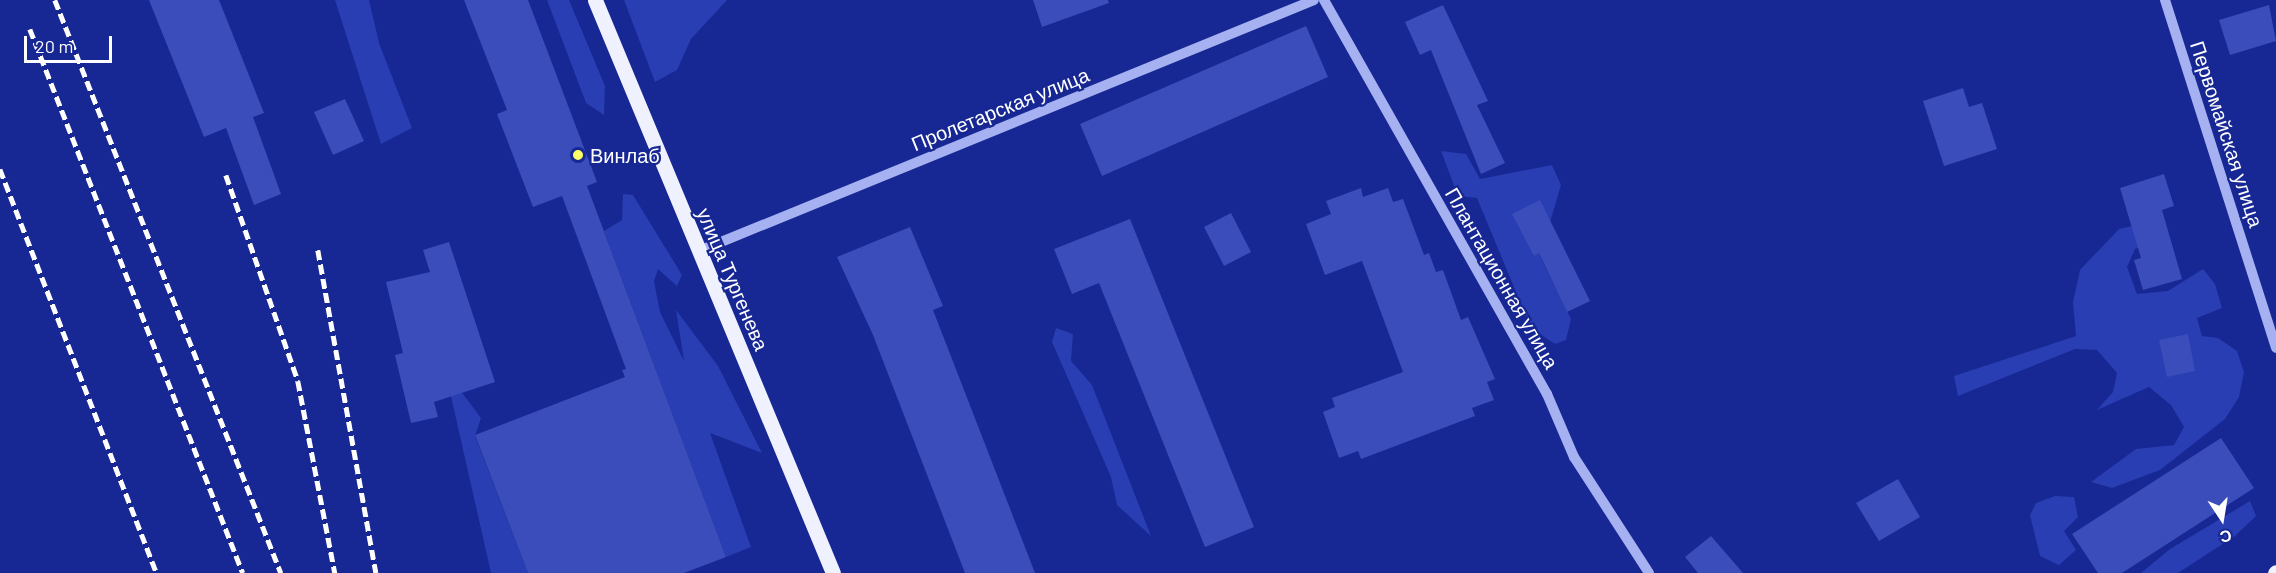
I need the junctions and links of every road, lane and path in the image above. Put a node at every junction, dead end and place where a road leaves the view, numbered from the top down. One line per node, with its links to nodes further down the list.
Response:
1 (595, 0): 5 (main road, улица Тургенева)
2 (1314, 0): 5 (street, Пролетарская улица)
3 (1324, 0): 8 (street, Плантационная улица)
4 (2165, 0): 6 (street, Первомайская улица)
5 (699, 251): 7 (main road, улица Тургенева)
6 (2276, 348)
7 (833, 573)
8 (1649, 573)

